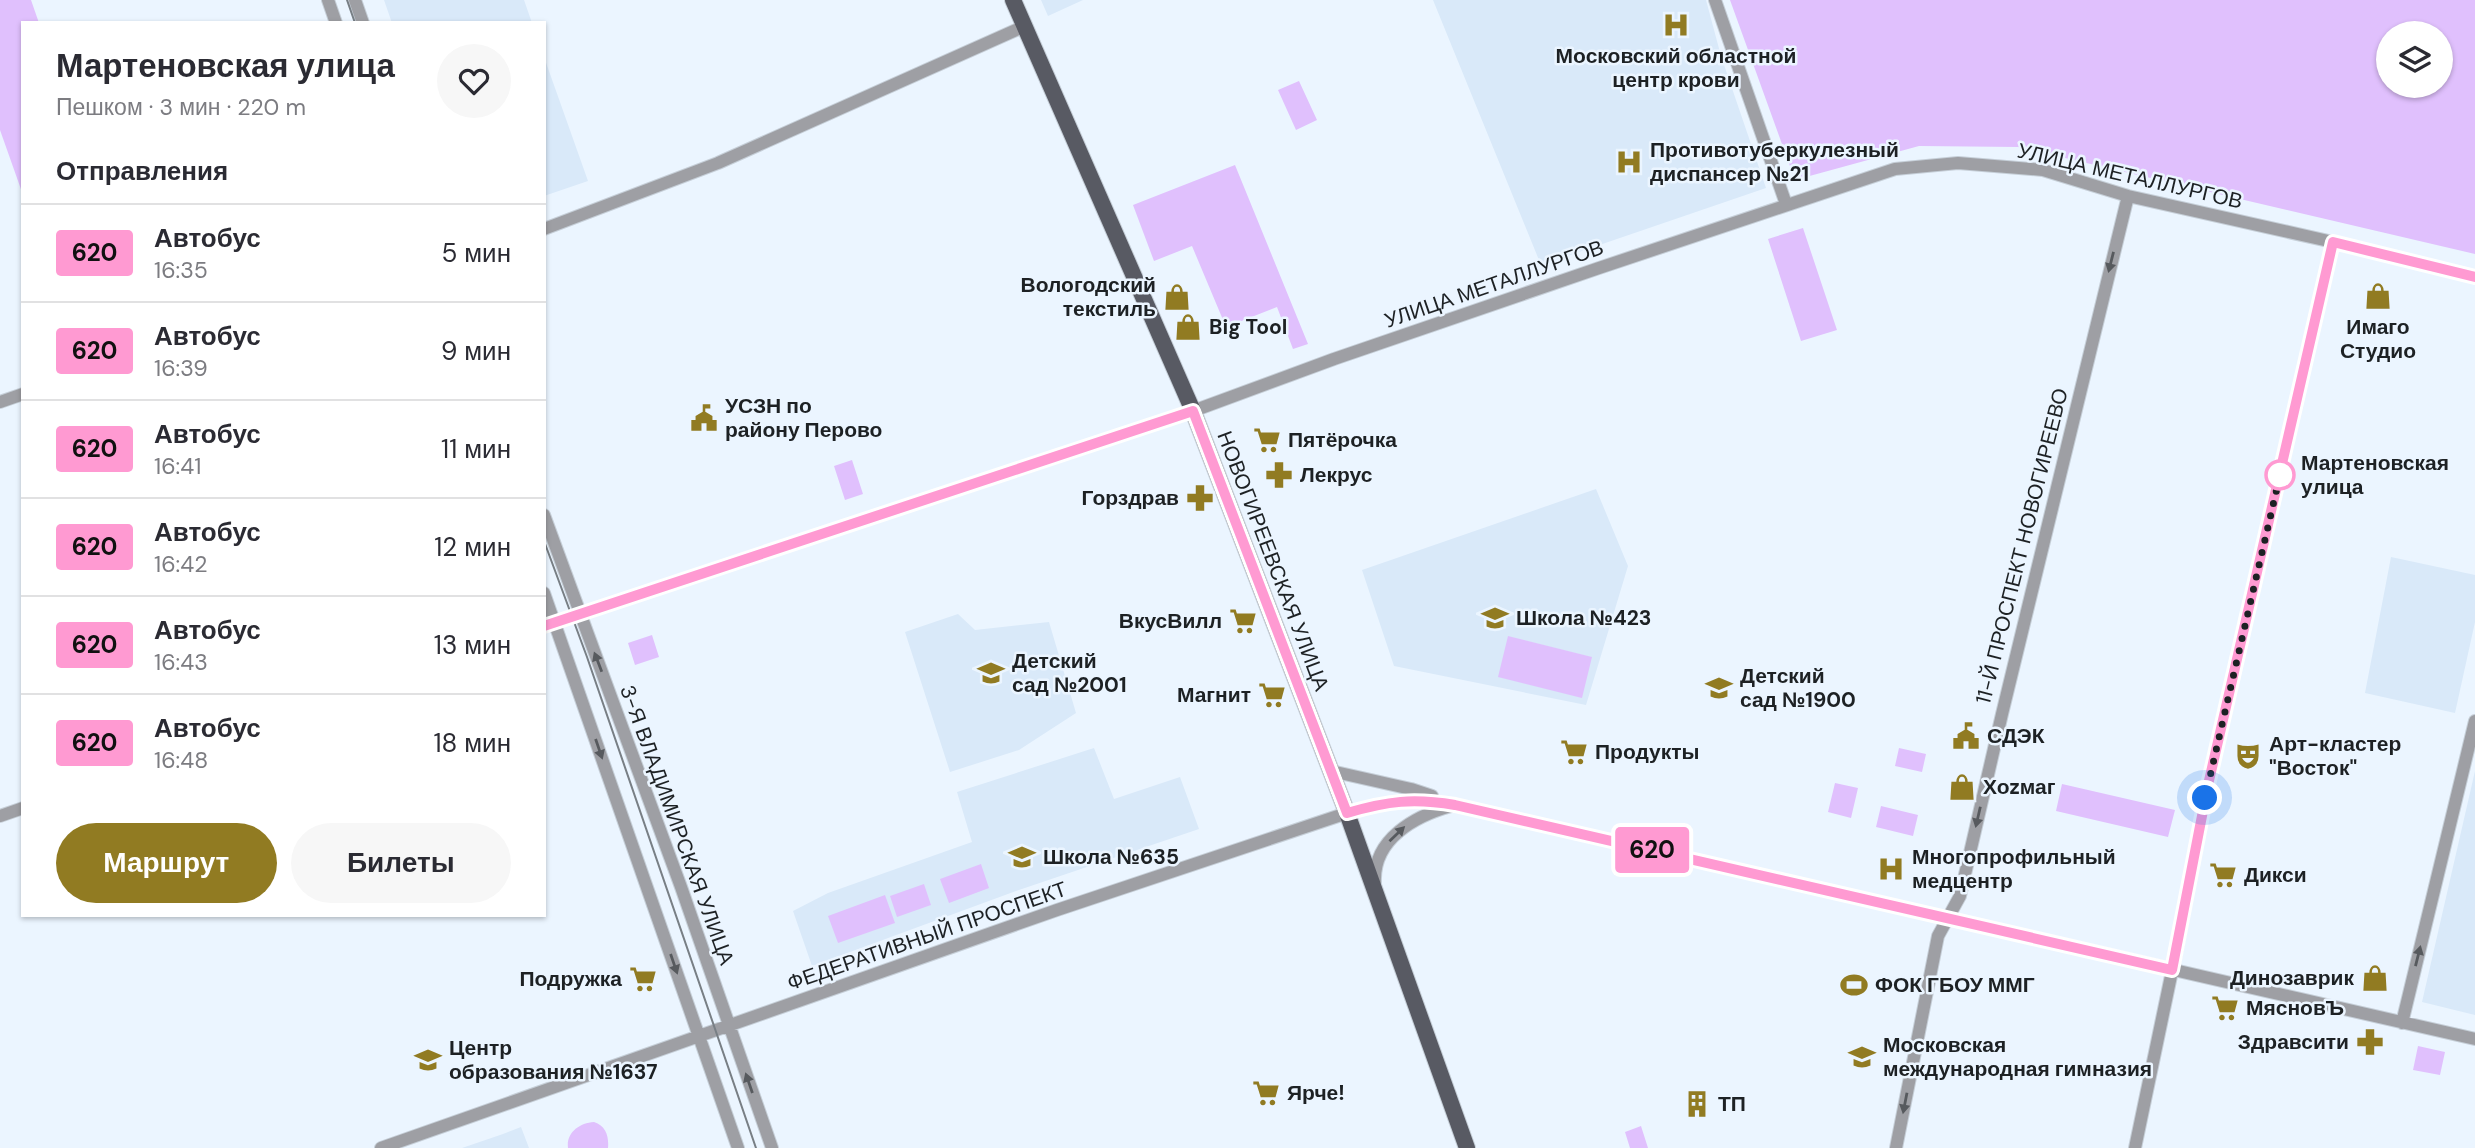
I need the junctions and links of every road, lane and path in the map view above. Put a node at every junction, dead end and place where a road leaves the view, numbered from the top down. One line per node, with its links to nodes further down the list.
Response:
1 (328, 0): 5 (street)
2 (355, 0): 6 (street)
3 (1013, 0): 7 (main road, НОВОГИРЕЕВСКАЯ УЛИЦА)
4 (1715, 0): 9 (street)
5 (335, 21)
6 (362, 21)
7 (1025, 26): 10 (street); 15 (main road, НОВОГИРЕЕВСКАЯ УЛИЦА)
8 (2129, 196): 9 (street, УЛИЦА МЕТАЛЛУРГОВ); 11 (street, УЛИЦА МЕТАЛЛУРГОВ); 27 (street, 11-Й ПРОСПЕКТ НОВОГИРЕЕВО, one-way to 27)
9 (1786, 204): 15 (street, УЛИЦА МЕТАЛЛУРГОВ)
10 (546, 228)
11 (2333, 242): 12 (street, УЛИЦА МЕТАЛЛУРГОВ); 28 (street)
12 (2475, 277)
13 (21, 395): 14 (street)
14 (0, 402)
15 (1193, 411): 18 (street, УЛИЦА МЕТАЛЛУРГОВ); 21 (main road, НОВОГИРЕЕВСКАЯ УЛИЦА)
16 (546, 520): 18 (street, 3-Я ВЛАДИМИРСКАЯ УЛИЦА)
17 (546, 603): 19 (street)
18 (580, 614): 19 (street, УЛИЦА МЕТАЛЛУРГОВ); 30 (street, 3-Я ВЛАДИМИРСКАЯ УЛИЦА, one-way to 18)
19 (550, 624): 31 (street, one-way to 31)
20 (2475, 721): 29 (street, one-way to 20)
21 (1331, 771): 22 (street); 24 (main road, НОВОГИРЕЕВСКАЯ УЛИЦА)
22 (1455, 805): 24 (street, ФЕДЕРАТИВНЫЙ ПРОСПЕКТ); 26 (street, one-way to 22); 27 (street, ФЕДЕРАТИВНЫЙ ПРОСПЕКТ)
23 (21, 809): 25 (street)
24 (1347, 813): 26 (main road, НОВОГИРЕЕВСКАЯ УЛИЦА); 30 (street, ФЕДЕРАТИВНЫЙ ПРОСПЕКТ)
25 (0, 816)
26 (1376, 891): 36 (main road, НОВОГИРЕЕВСКАЯ УЛИЦА)
27 (1948, 918): 28 (street, ФЕДЕРАТИВНЫЙ ПРОСПЕКТ); 37 (street, 11-Й ПРОСПЕКТ НОВОГИРЕЕВО, one-way to 37)
28 (2172, 970): 29 (street, ФЕДЕРАТИВНЫЙ ПРОСПЕКТ); 38 (street)
29 (2402, 1023): 32 (street, ФЕДЕРАТИВНЫЙ ПРОСПЕКТ)
30 (729, 1026): 31 (street, ФЕДЕРАТИВНЫЙ ПРОСПЕКТ); 35 (street, 3-Я ВЛАДИМИРСКАЯ УЛИЦА, one-way to 30)
31 (699, 1037): 33 (street, ФЕДЕРАТИВНЫЙ ПРОСПЕКТ); 34 (street)
32 (2475, 1039)
33 (381, 1148)
34 (738, 1148)
35 (772, 1148)
36 (1467, 1148)
37 (1896, 1148)
38 (2136, 1148)

